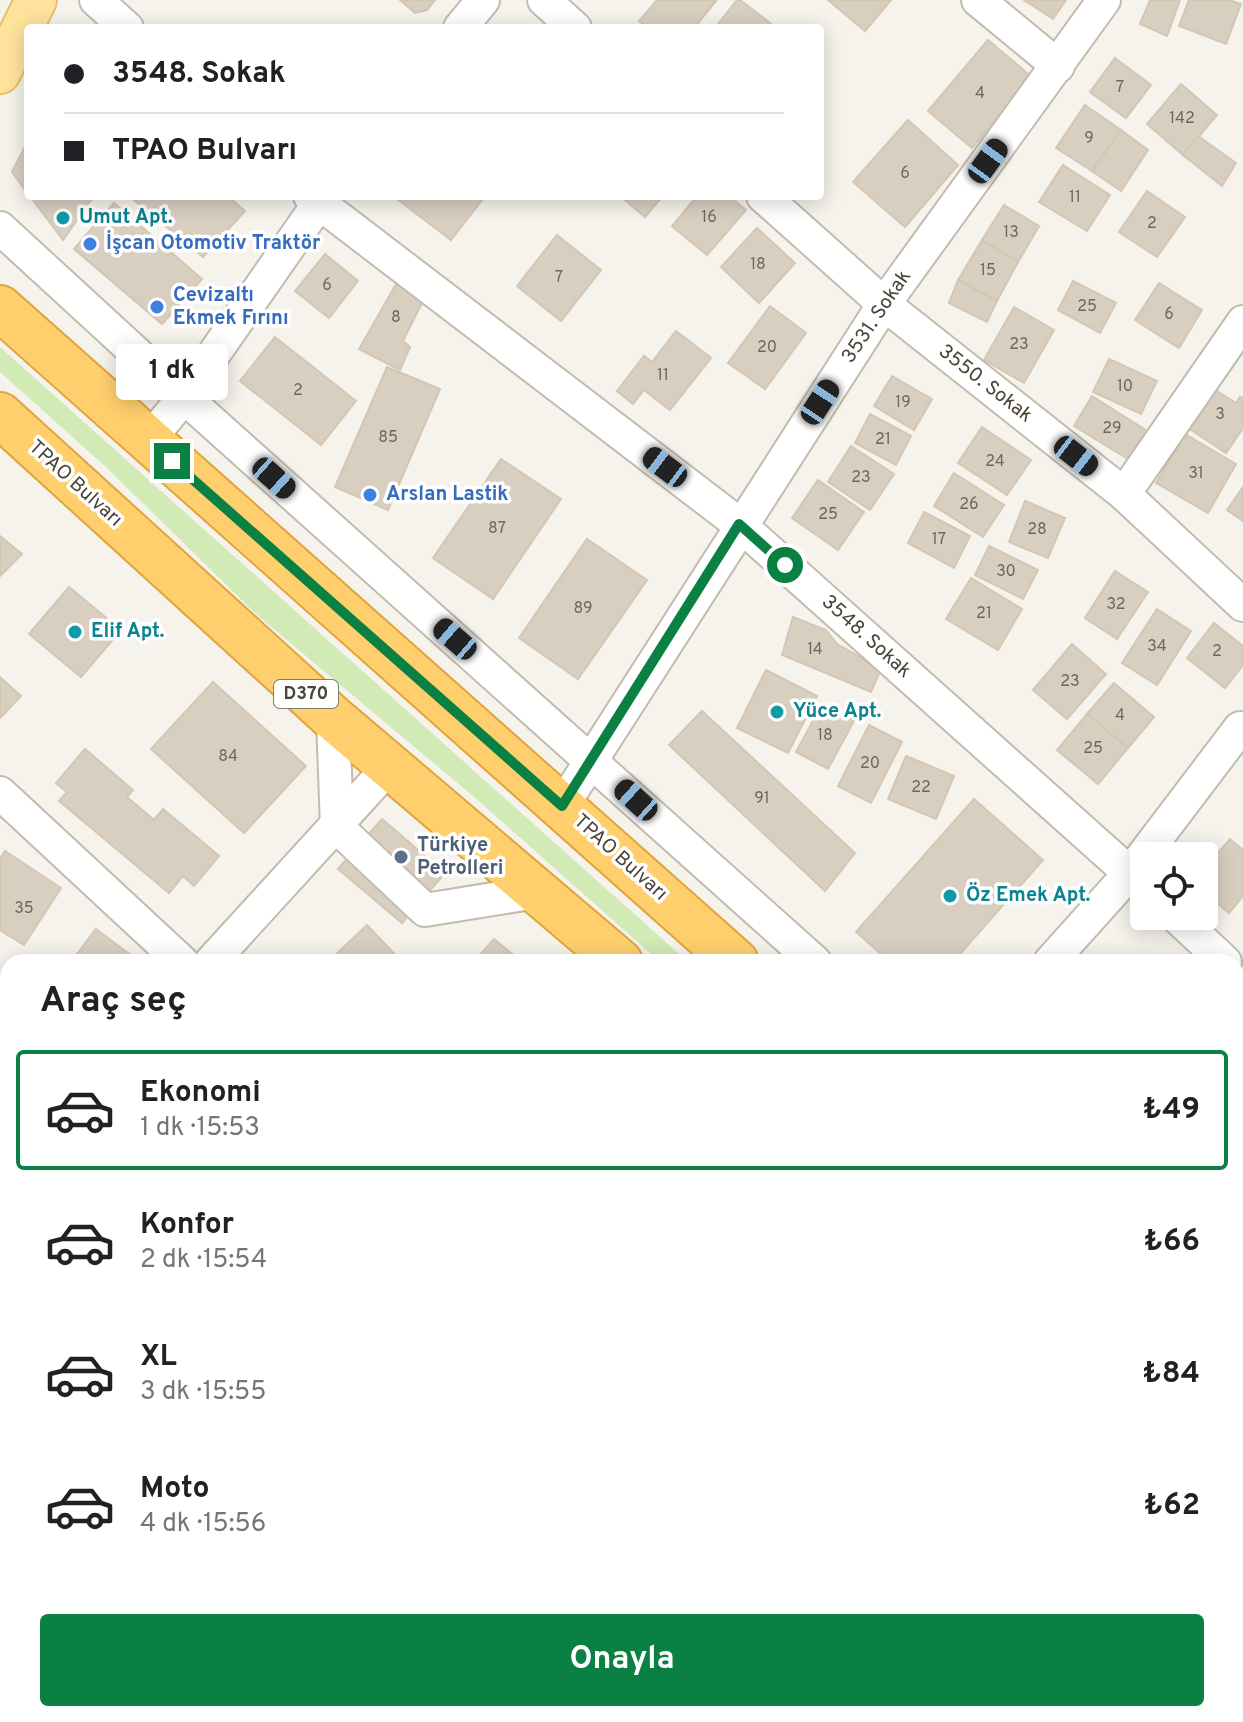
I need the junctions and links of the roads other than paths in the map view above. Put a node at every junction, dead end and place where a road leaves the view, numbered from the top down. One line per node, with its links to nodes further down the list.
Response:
1 (36, 0): 8 (main road)
2 (96, 0): 9 (street)
3 (483, 0): 10 (street)
4 (544, 0): 11 (street)
5 (978, 0): 12 (street)
6 (1104, 0): 12 (street, 3531. Sokak)
7 (24, 24): 13 (main road)
8 (24, 24)
9 (123, 24)
10 (463, 24)
11 (571, 24)
12 (1058, 66): 18 (street, 3531. Sokak)
13 (0, 73)
14 (316, 200): 21 (street)
15 (318, 200): 25 (street, 3548. Sokak)
16 (767, 200): 18 (street, 3550. Sokak)
17 (0, 228): 21 (street)
18 (884, 304): 24 (street, 3550. Sokak); 25 (street, 3531. Sokak)
19 (0, 308): 23 (highway, TPAO Bulvarı)
20 (1243, 322): 24 (street)
21 (184, 397): 23 (street); 29 (street)
22 (0, 415): 27 (highway, TPAO Bulvarı / D370)
23 (149, 440): 32 (highway, TPAO Bulvarı)
24 (1124, 494): 26 (street, 3550. Sokak)
25 (739, 524): 29 (street, 3531. Sokak); 35 (street, 3548. Sokak)
26 (1243, 605)
27 (333, 718): 30 (highway, TPAO Bulvarı / D370); 33 (street)
28 (1242, 725): 34 (street)
29 (591, 759): 32 (street, 3531. Sokak); 43 (street)
30 (389, 767): 33 (street); 37 (highway, TPAO Bulvarı / D370)
31 (0, 793): 39 (street)
32 (562, 806): 42 (highway, TPAO Bulvarı)
33 (337, 827): 37 (street); 40 (street)
34 (1163, 842)
35 (1130, 874)
36 (1130, 887): 44 (street)
37 (537, 892): 41 (highway, TPAO Bulvarı / D370)
38 (1191, 930): 45 (street)
39 (173, 954)
40 (218, 954)
41 (611, 954)
42 (727, 954)
43 (806, 954)
44 (1058, 954)
45 (1216, 954)

